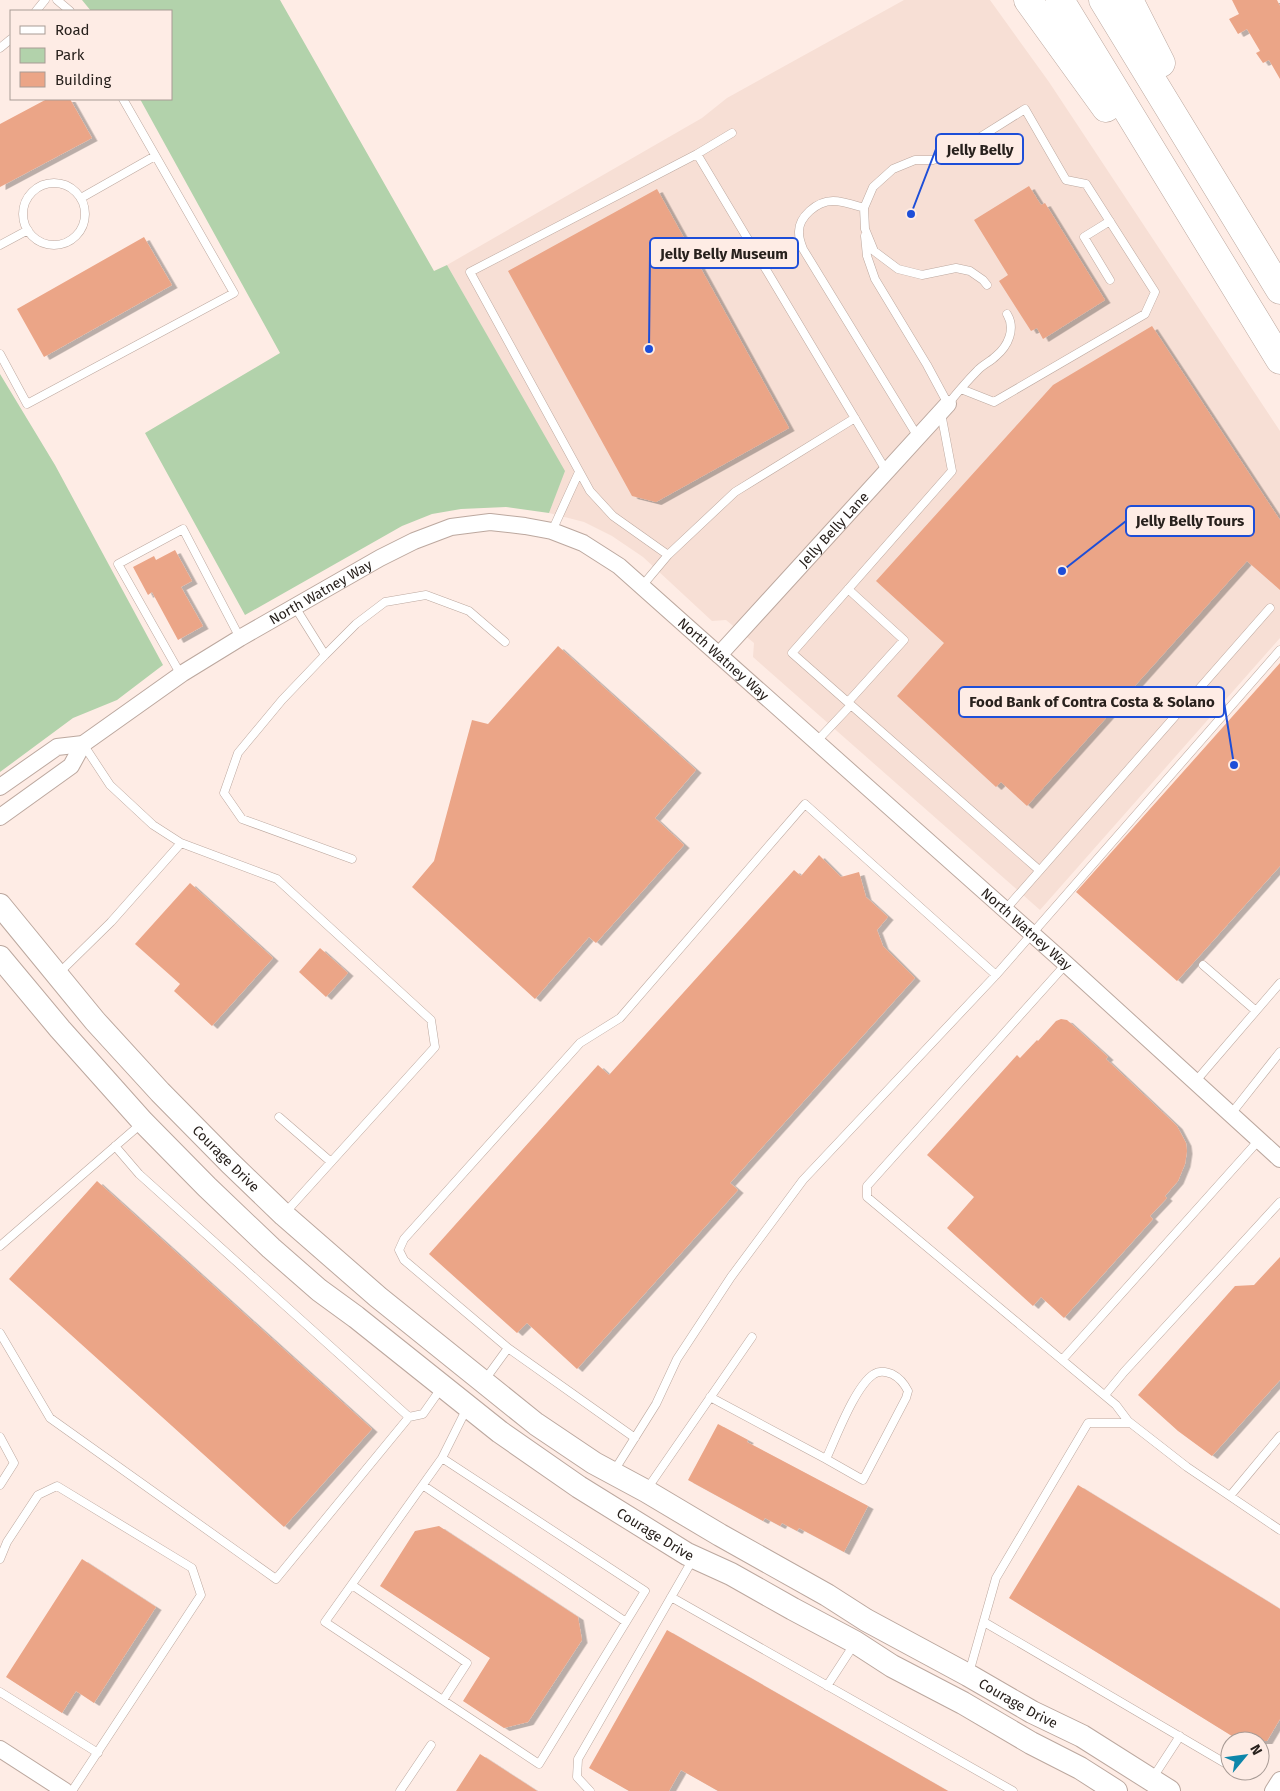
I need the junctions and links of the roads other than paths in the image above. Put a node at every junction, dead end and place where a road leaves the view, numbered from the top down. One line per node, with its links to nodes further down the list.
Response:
1 (45, 0): 7 (lane)
2 (57, 0): 8 (lane)
3 (1028, 0): 22 (highway)
4 (1060, 0): 22 (highway)
5 (1103, 0): 15 (highway)
6 (1129, 0): 15 (highway)
7 (37, 10)
8 (69, 10)
9 (10, 40): 10 (lane)
10 (0, 48)
11 (124, 100): 14 (lane)
12 (732, 133): 13 (lane)
13 (697, 154): 31 (lane); 33 (lane)
14 (155, 156): 16 (lane); 27 (lane)
15 (1206, 168): 25 (highway)
16 (81, 198): 20 (lane); 20 (lane)
17 (864, 208): 18 (lane); 19 (lane); 32 (lane)
18 (1110, 221): 23 (lane); 29 (lane)
19 (865, 229): 24 (lane); 30 (lane)
20 (28, 230): 21 (lane)
21 (0, 245)
22 (1213, 250): 28 (highway)
23 (1110, 280)
24 (987, 285)
25 (1280, 290)
26 (1007, 314): 29 (lane)
27 (0, 354)
28 (1280, 360)
29 (961, 389): 30 (lane)
30 (944, 408): 32 (street, Jelly Belly Lane); 38 (lane)
31 (854, 418): 34 (lane); 36 (lane)
32 (918, 437): 34 (street, Jelly Belly Lane)
33 (580, 472): 35 (lane); 36 (lane)
34 (887, 472): 45 (street, Jelly Belly Lane)
35 (552, 531): 37 (street, North Watney Way); 39 (street, North Watney Way)
36 (668, 555): 37 (lane)
37 (642, 586): 45 (street, North Watney Way)
38 (848, 589): 47 (lane); 47 (lane)
39 (295, 607): 41 (street, North Watney Way); 44 (lane)
40 (1270, 608): 54 (lane)
41 (240, 638): 46 (street, North Watney Way); 46 (lane)
42 (505, 642): 44 (lane)
43 (1280, 650): 57 (lane)
44 (325, 655): 53 (lane)
45 (719, 655): 48 (street, North Watney Way)
46 (181, 675): 49 (street, North Watney Way)
47 (850, 704): 48 (lane); 54 (lane)
48 (816, 742): 56 (street, North Watney Way)
49 (82, 744): 50 (street, North Watney Way); 51 (street, North Watney Way); 52 (lane)
50 (0, 787)
51 (0, 817)
52 (182, 844): 62 (lane); 73 (lane)
53 (352, 859)
54 (1039, 870): 56 (lane)
55 (0, 905): 62 (street, Courage Drive)
56 (1005, 910): 57 (street, North Watney Way)
57 (1032, 935): 59 (street, North Watney Way); 61 (lane)
58 (0, 957): 69 (street, Courage Drive)
59 (1066, 964): 66 (street, North Watney Way); 80 (lane)
60 (1203, 965): 64 (lane)
61 (996, 975): 79 (lane); 90 (lane)
62 (57, 976): 75 (street, Courage Drive)
63 (1280, 983): 64 (lane)
64 (1256, 1011): 66 (lane)
65 (1280, 1052): 67 (lane)
66 (1195, 1082): 67 (street, North Watney Way)
67 (1230, 1114): 70 (street, North Watney Way)
68 (279, 1117): 73 (lane)
69 (144, 1122): 71 (lane); 82 (street, Courage Drive)
70 (1259, 1140): 72 (street, North Watney Way); 80 (lane)
71 (115, 1146): 76 (lane); 86 (lane)
72 (1280, 1159)
73 (330, 1162): 75 (lane)
74 (1280, 1202): 83 (lane)
75 (284, 1214): 81 (street, Courage Drive)
76 (0, 1246)
77 (0, 1333): 86 (lane)
78 (752, 1337): 84 (lane)
79 (508, 1348): 81 (lane); 90 (lane)
80 (1062, 1360): 83 (lane)
81 (483, 1382): 85 (street); 93 (street, Courage Drive)
82 (444, 1386): 85 (street, Courage Drive); 86 (lane)
83 (1105, 1396): 87 (lane)
84 (710, 1397): 92 (lane); 96 (lane)
85 (468, 1406): 91 (lane); 99 (street, Courage Drive)
86 (409, 1417)
87 (1130, 1423): 97 (lane); 105 (lane)
88 (0, 1436): 94 (lane)
89 (1280, 1436): 97 (lane)
90 (635, 1438): 93 (lane)
91 (442, 1458): 95 (lane); 104 (lane)
92 (826, 1459): 92 (lane)
93 (613, 1473): 96 (street, Courage Drive)
94 (0, 1485)
95 (424, 1486): 101 (lane); 104 (lane)
96 (646, 1491): 103 (street, Courage Drive)
97 (1230, 1496): 98 (lane)
98 (1280, 1530)
99 (694, 1557): 102 (lane); 106 (street, Courage Drive)
100 (0, 1559): 114 (lane)
101 (352, 1585): 110 (lane); 110 (lane)
102 (671, 1597): 108 (lane); 121 (lane)
103 (866, 1620): 106 (street); 107 (street, Courage Drive)
104 (626, 1622): 110 (lane)
105 (984, 1622): 107 (lane); 111 (lane)
106 (856, 1642): 108 (lane); 123 (street, Courage Drive)
107 (968, 1675): 117 (street, Courage Drive)
108 (827, 1686): 122 (lane)
109 (0, 1692): 114 (lane)
110 (443, 1700)
111 (1180, 1736): 115 (lane); 117 (lane)
112 (431, 1745): 120 (lane)
113 (0, 1749): 118 (street)
114 (98, 1753): 119 (lane)
115 (1220, 1760)
116 (1280, 1780): 124 (street)
117 (1160, 1786)
118 (65, 1791)
119 (72, 1791)
120 (400, 1791)
121 (590, 1791)
122 (1013, 1791)
123 (1116, 1791)
124 (1273, 1791)

